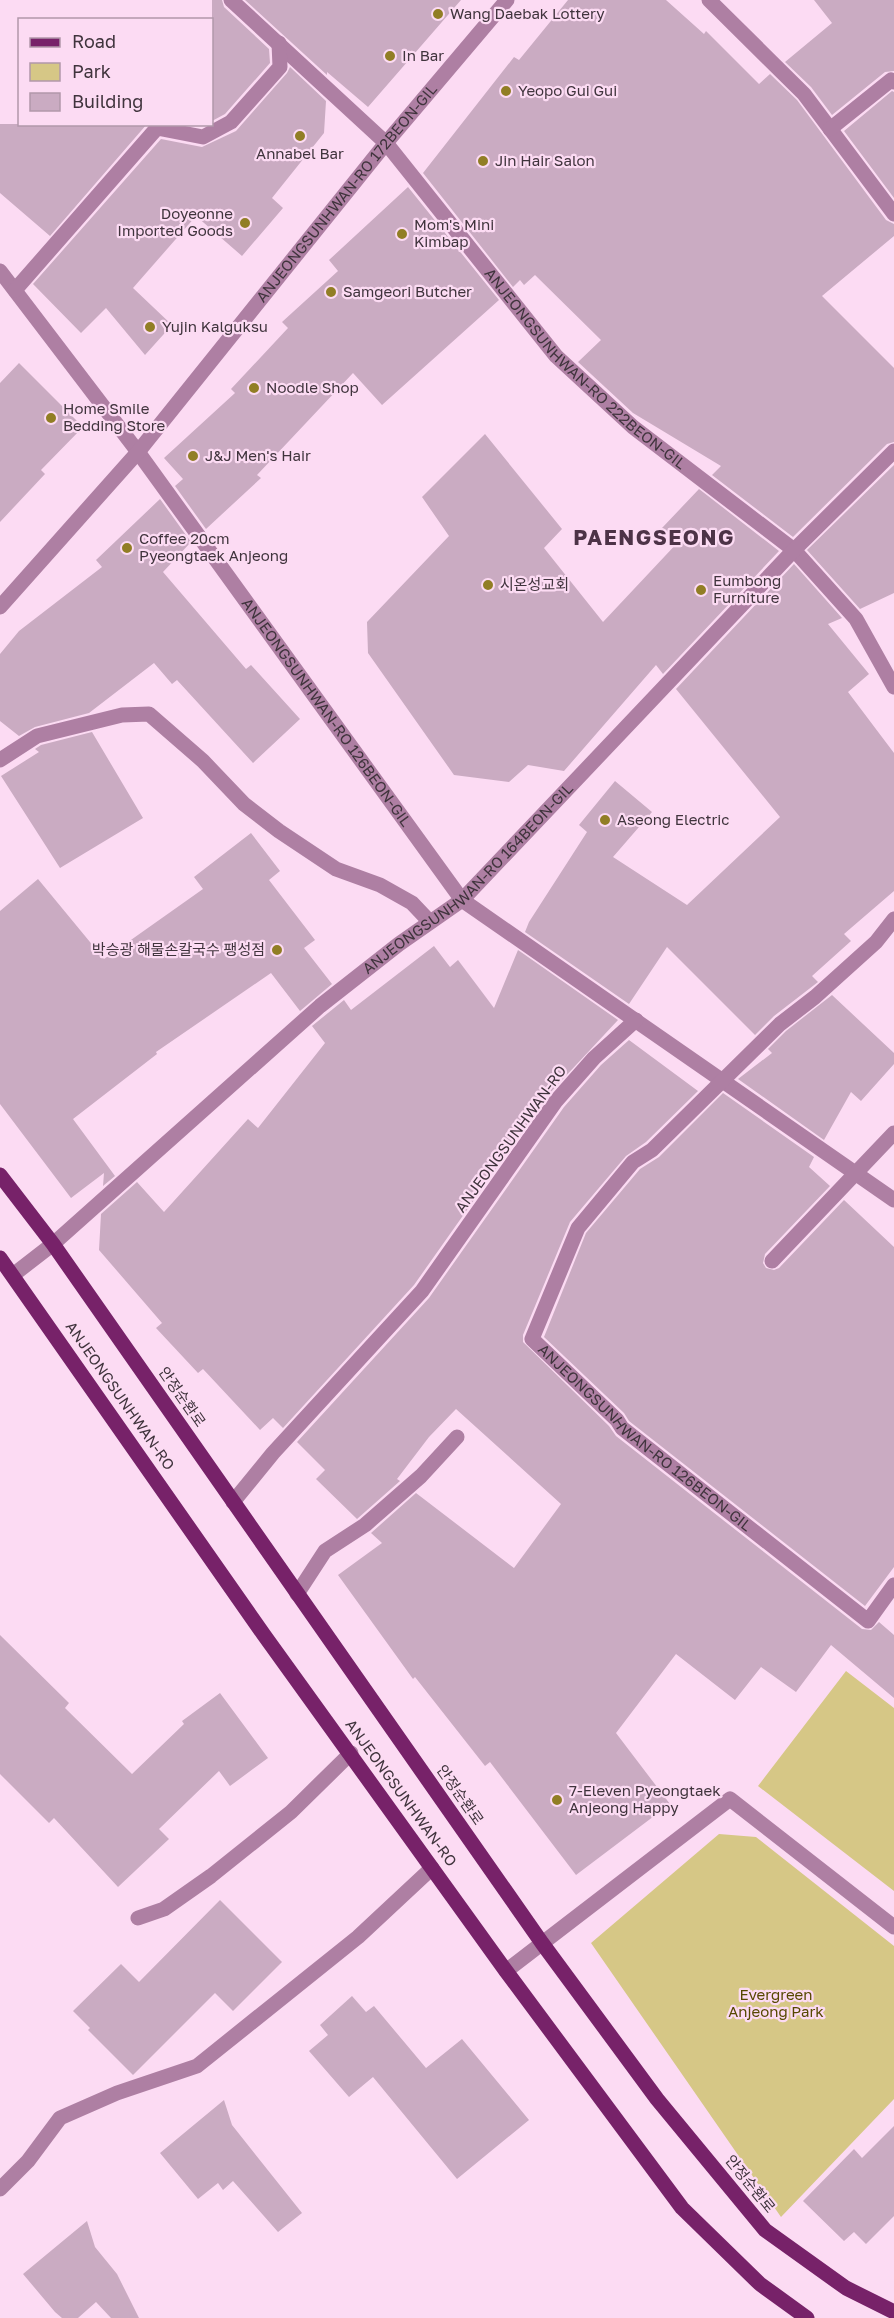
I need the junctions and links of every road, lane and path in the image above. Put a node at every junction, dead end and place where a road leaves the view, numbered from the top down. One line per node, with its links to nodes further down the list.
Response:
1 (231, 0): 4 (street, ANJEONGSUNHWAN-RO 222BEON-GIL)
2 (507, 0): 7 (street, ANJEONGSUNHWAN-RO 172BEON-GIL)
3 (709, 0): 6 (street)
4 (279, 43): 7 (street, ANJEONGSUNHWAN-RO 222BEON-GIL); 10 (street)
5 (894, 82): 6 (street)
6 (830, 129): 8 (street)
7 (386, 142): 12 (street, ANJEONGSUNHWAN-RO 172BEON-GIL); 13 (street, ANJEONGSUNHWAN-RO 222BEON-GIL)
8 (894, 214)
9 (0, 271): 10 (street, ANJEONGSUNHWAN-RO 126BEON-GIL)
10 (15, 290): 12 (street, ANJEONGSUNHWAN-RO 126BEON-GIL)
11 (894, 451): 13 (street, ANJEONGSUNHWAN-RO 164BEON-GIL)
12 (138, 452): 14 (street, ANJEONGSUNHWAN-RO 172BEON-GIL); 17 (street, ANJEONGSUNHWAN-RO 126BEON-GIL)
13 (794, 550): 15 (street, ANJEONGSUNHWAN-RO 222BEON-GIL); 17 (street, ANJEONGSUNHWAN-RO 164BEON-GIL)
14 (0, 607)
15 (894, 687)
16 (0, 760): 19 (street)
17 (462, 900): 19 (street, ANJEONGSUNHWAN-RO 164BEON-GIL); 20 (street, ANJEONGSUNHWAN-RO 126BEON-GIL)
18 (894, 919): 21 (street, ANJEONGSUNHWAN-RO 126BEON-GIL)
19 (430, 922): 26 (street, ANJEONGSUNHWAN-RO 164BEON-GIL)
20 (636, 1020): 21 (street, ANJEONGSUNHWAN-RO 126BEON-GIL); 31 (street, ANJEONGSUNHWAN-RO)
21 (723, 1082): 23 (street, ANJEONGSUNHWAN-RO 126BEON-GIL); 32 (street, ANJEONGSUNHWAN-RO 126BEON-GIL)
22 (894, 1133): 23 (street)
23 (858, 1173): 25 (street, ANJEONGSUNHWAN-RO 126BEON-GIL); 28 (street)
24 (0, 1175): 26 (main road, 안정순환로)
25 (894, 1200)
26 (53, 1244): 29 (street, ANJEONGSUNHWAN-RO 164BEON-GIL); 31 (main road, 안정순환로)
27 (0, 1258): 29 (main road, ANJEONGSUNHWAN-RO)
28 (772, 1261)
29 (13, 1275): 34 (main road, ANJEONGSUNHWAN-RO)
30 (457, 1437): 33 (street)
31 (233, 1502): 33 (main road, 안정순환로)
32 (894, 1585)
33 (297, 1594): 38 (main road, 안정순환로)
34 (351, 1754): 35 (main road, ANJEONGSUNHWAN-RO); 36 (street)
35 (432, 1868): 39 (main road, ANJEONGSUNHWAN-RO); 40 (street)
36 (138, 1918)
37 (894, 1927): 38 (street)
38 (542, 1943): 39 (street); 41 (main road, 안정순환로)
39 (506, 1971): 42 (main road, ANJEONGSUNHWAN-RO)
40 (0, 2189)
41 (894, 2312)
42 (807, 2318)

